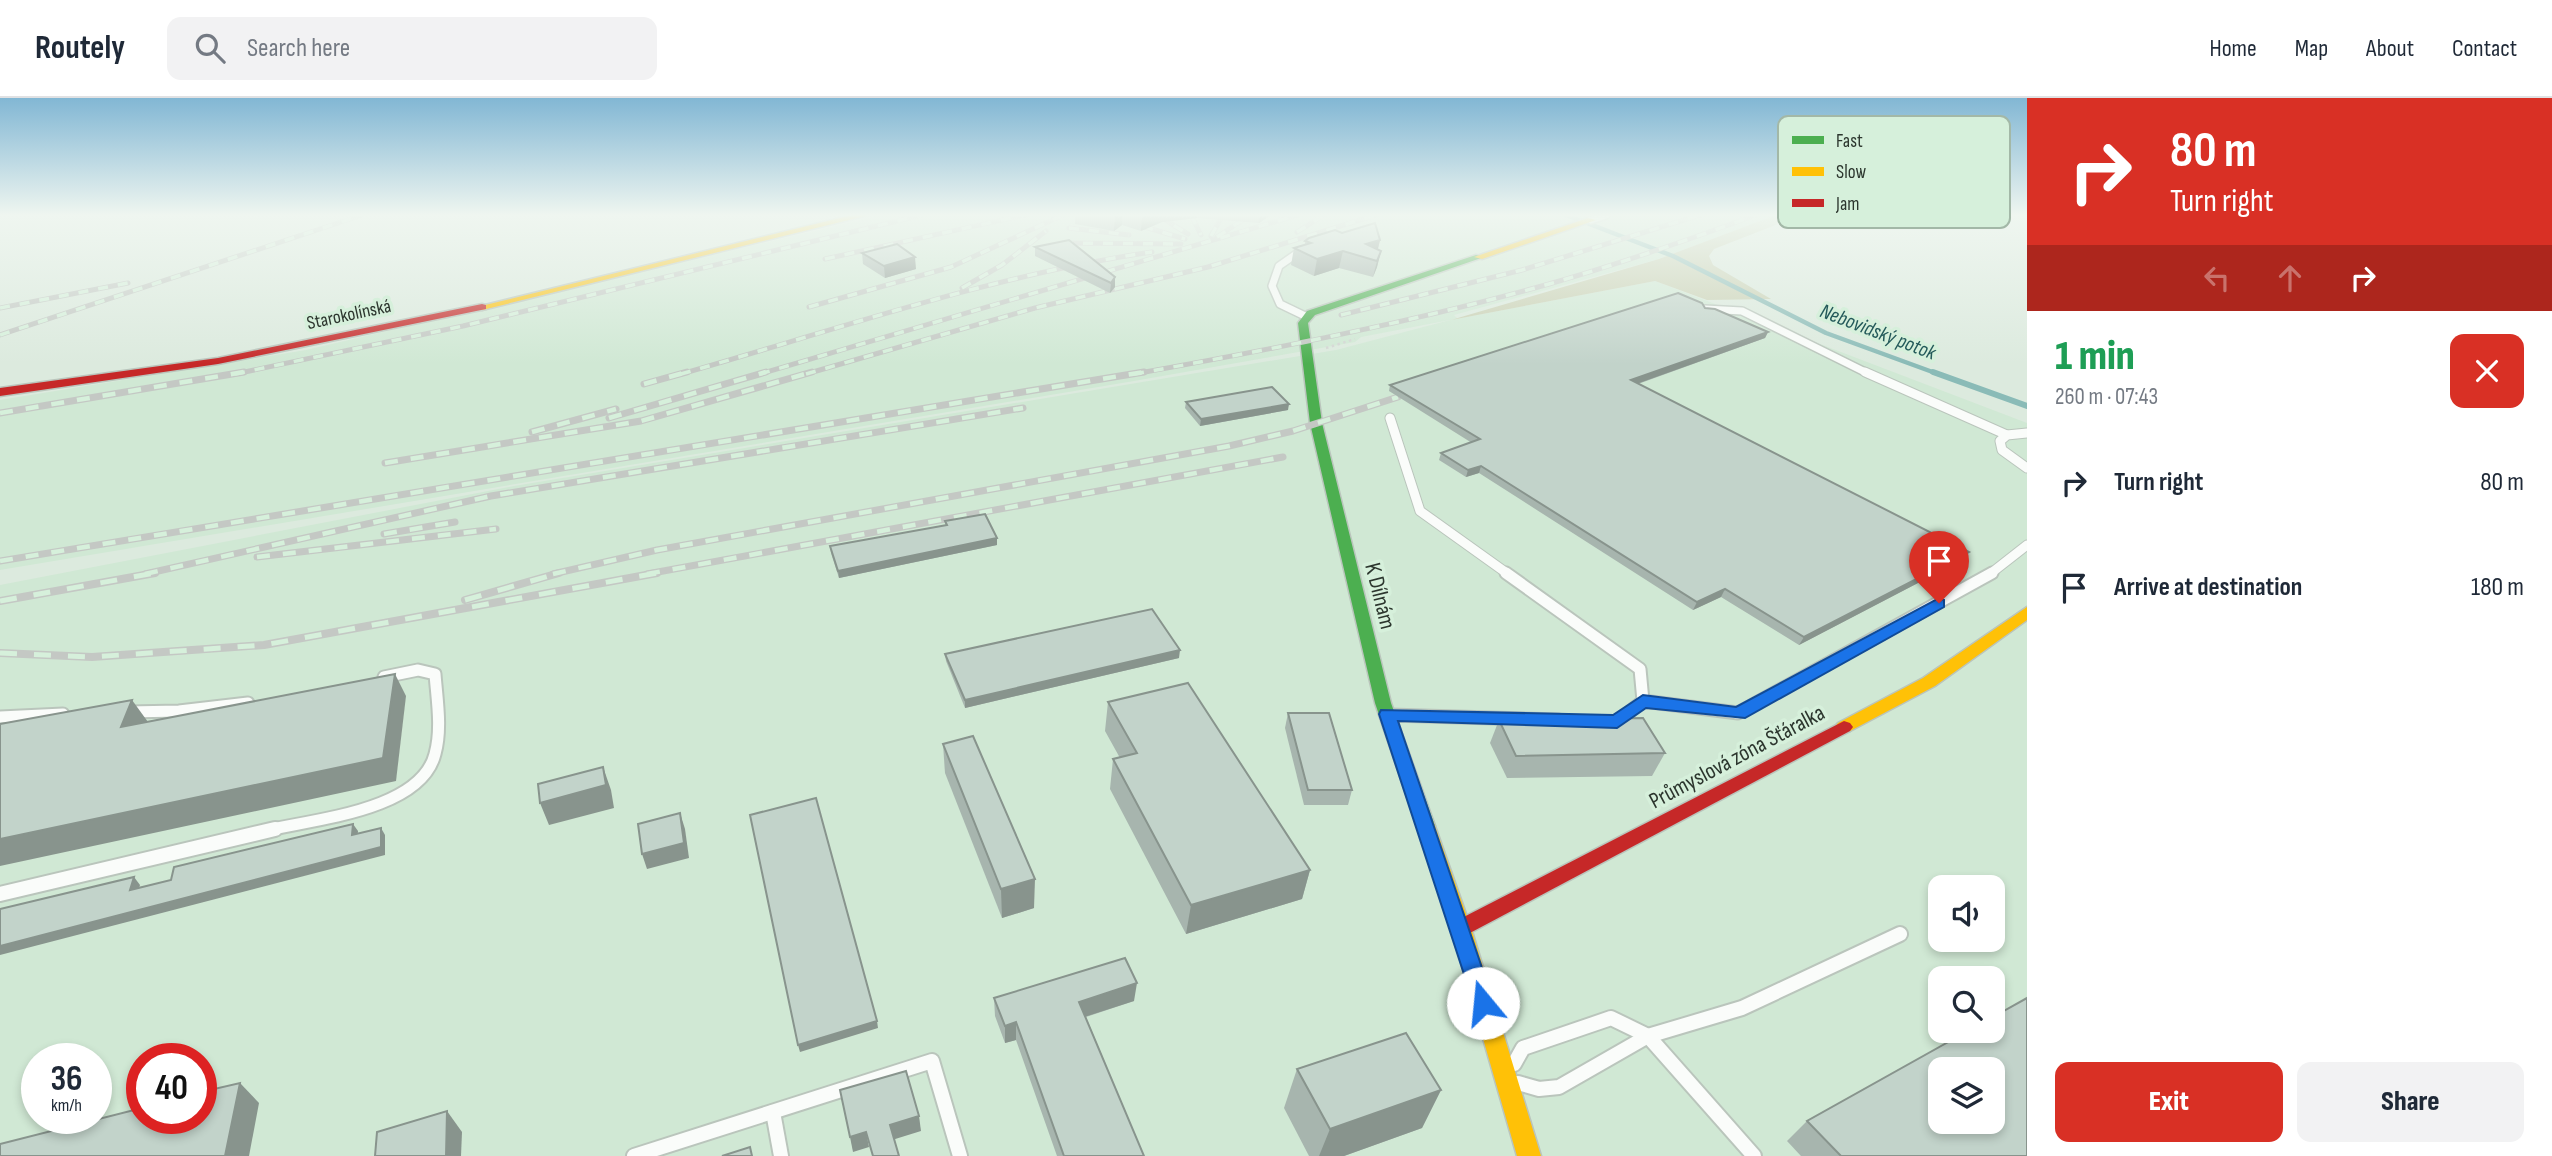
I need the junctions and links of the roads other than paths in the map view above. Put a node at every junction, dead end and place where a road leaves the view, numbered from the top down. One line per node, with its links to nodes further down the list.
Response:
1 (655, 264): 6 (street, Starokolínská)
2 (1278, 264): 5 (lane)
3 (1460, 264): 5 (street)
4 (1705, 309): 9 (lane)
5 (1306, 316): 18 (street, K Dílnám)
6 (0, 392)
7 (1390, 418): 15 (lane)
8 (2027, 433): 9 (lane)
9 (2007, 435): 10 (lane)
10 (2027, 468)
11 (2027, 545): 15 (lane)
12 (2027, 612): 23 (street, Průmyslová zóna Šťáralka)
13 (367, 681): 22 (lane)
14 (262, 701): 16 (lane)
15 (1643, 701): 21 (lane)
16 (113, 713)
17 (73, 714): 19 (lane)
18 (1387, 714): 20 (lane); 23 (street, K Dílnám)
19 (0, 717)
20 (1565, 720)
21 (1604, 721)
22 (0, 894)
23 (1461, 928): 26 (street, K Dílnám)
24 (1900, 934): 25 (lane)
25 (1648, 1036): 26 (lane); 26 (lane); 32 (lane)
26 (1506, 1079): 31 (street, K Dílnám)
27 (773, 1112): 28 (lane); 29 (lane); 30 (lane)
28 (635, 1156)
29 (781, 1156)
30 (960, 1156)
31 (1528, 1156)
32 (1754, 1156)

